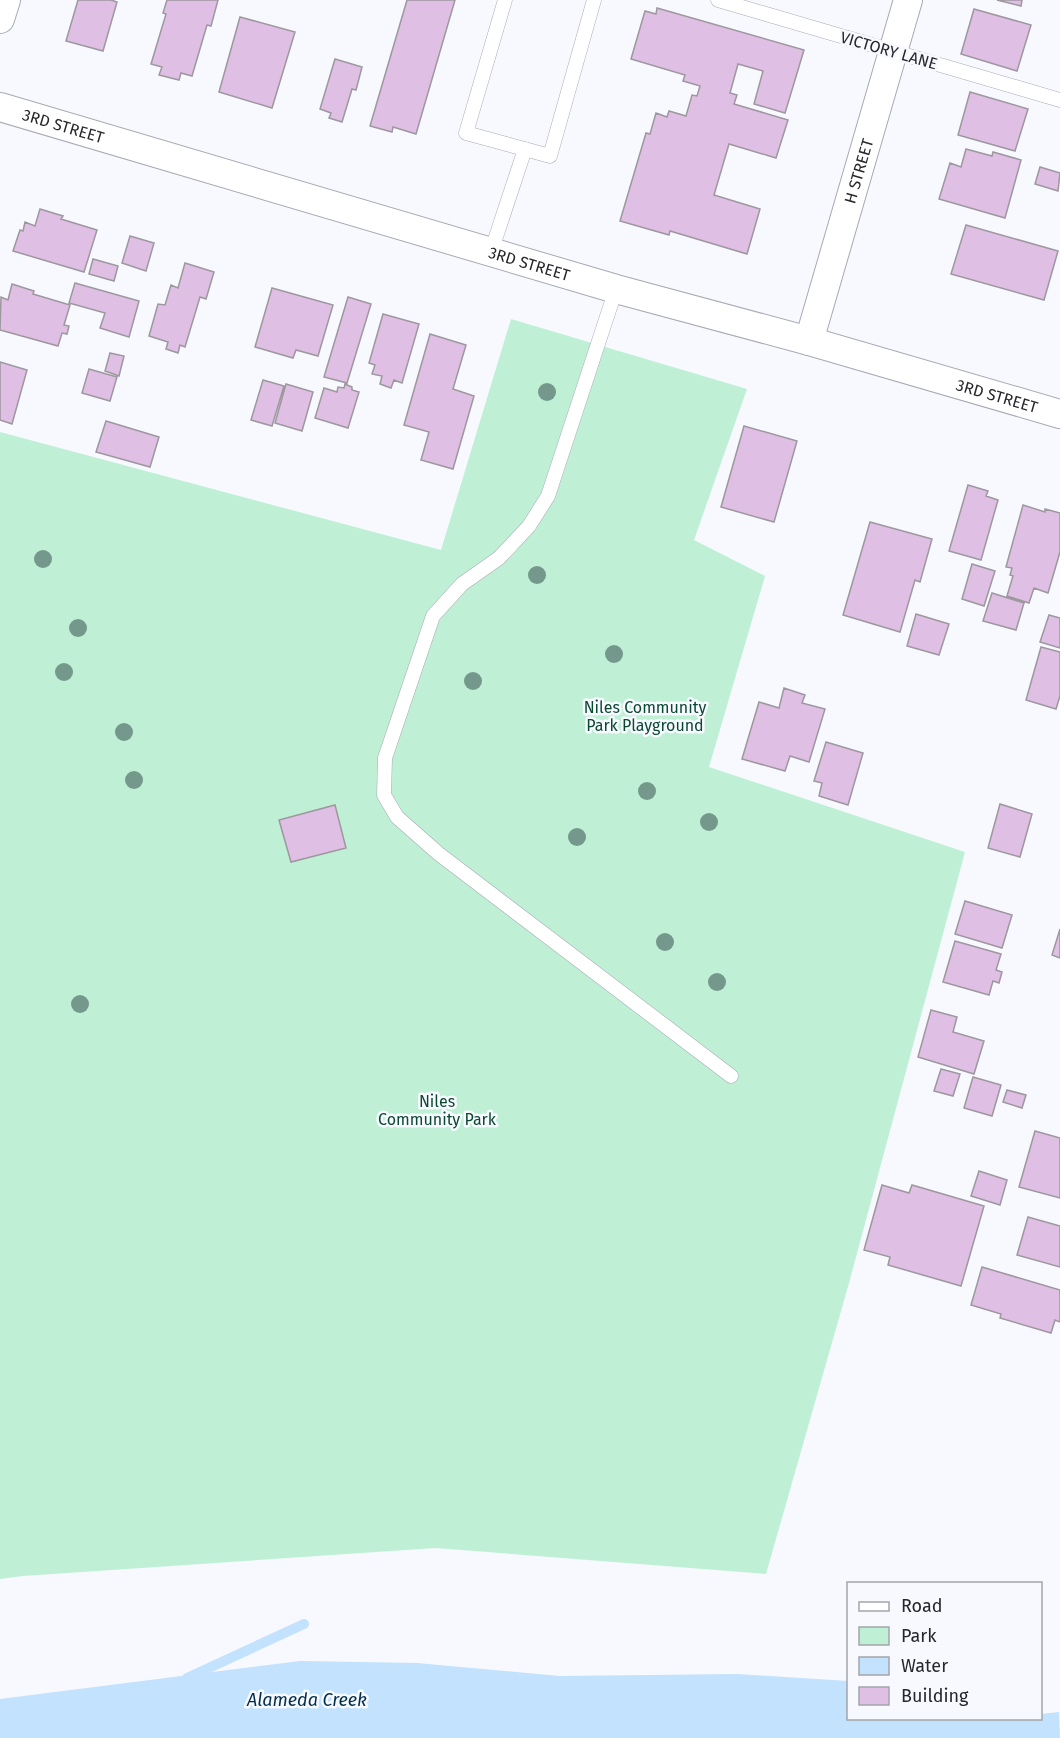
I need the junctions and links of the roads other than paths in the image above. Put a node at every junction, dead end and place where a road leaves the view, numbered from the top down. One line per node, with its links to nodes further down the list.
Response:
1 (6, 0): 6 (street)
2 (505, 0): 10 (lane)
3 (594, 0): 10 (lane)
4 (718, 0): 7 (lane, VICTORY LANE)
5 (908, 0): 7 (street, H STREET)
6 (0, 19)
7 (893, 51): 8 (lane, VICTORY LANE); 13 (street, H STREET)
8 (1060, 100)
9 (0, 107): 11 (street, 3RD STREET)
10 (525, 149): 11 (lane)
11 (491, 252): 12 (street, 3RD STREET)
12 (616, 290): 13 (street, 3RD STREET); 15 (lane)
13 (809, 341): 14 (street, 3RD STREET)
14 (1060, 414)
15 (731, 1076)

